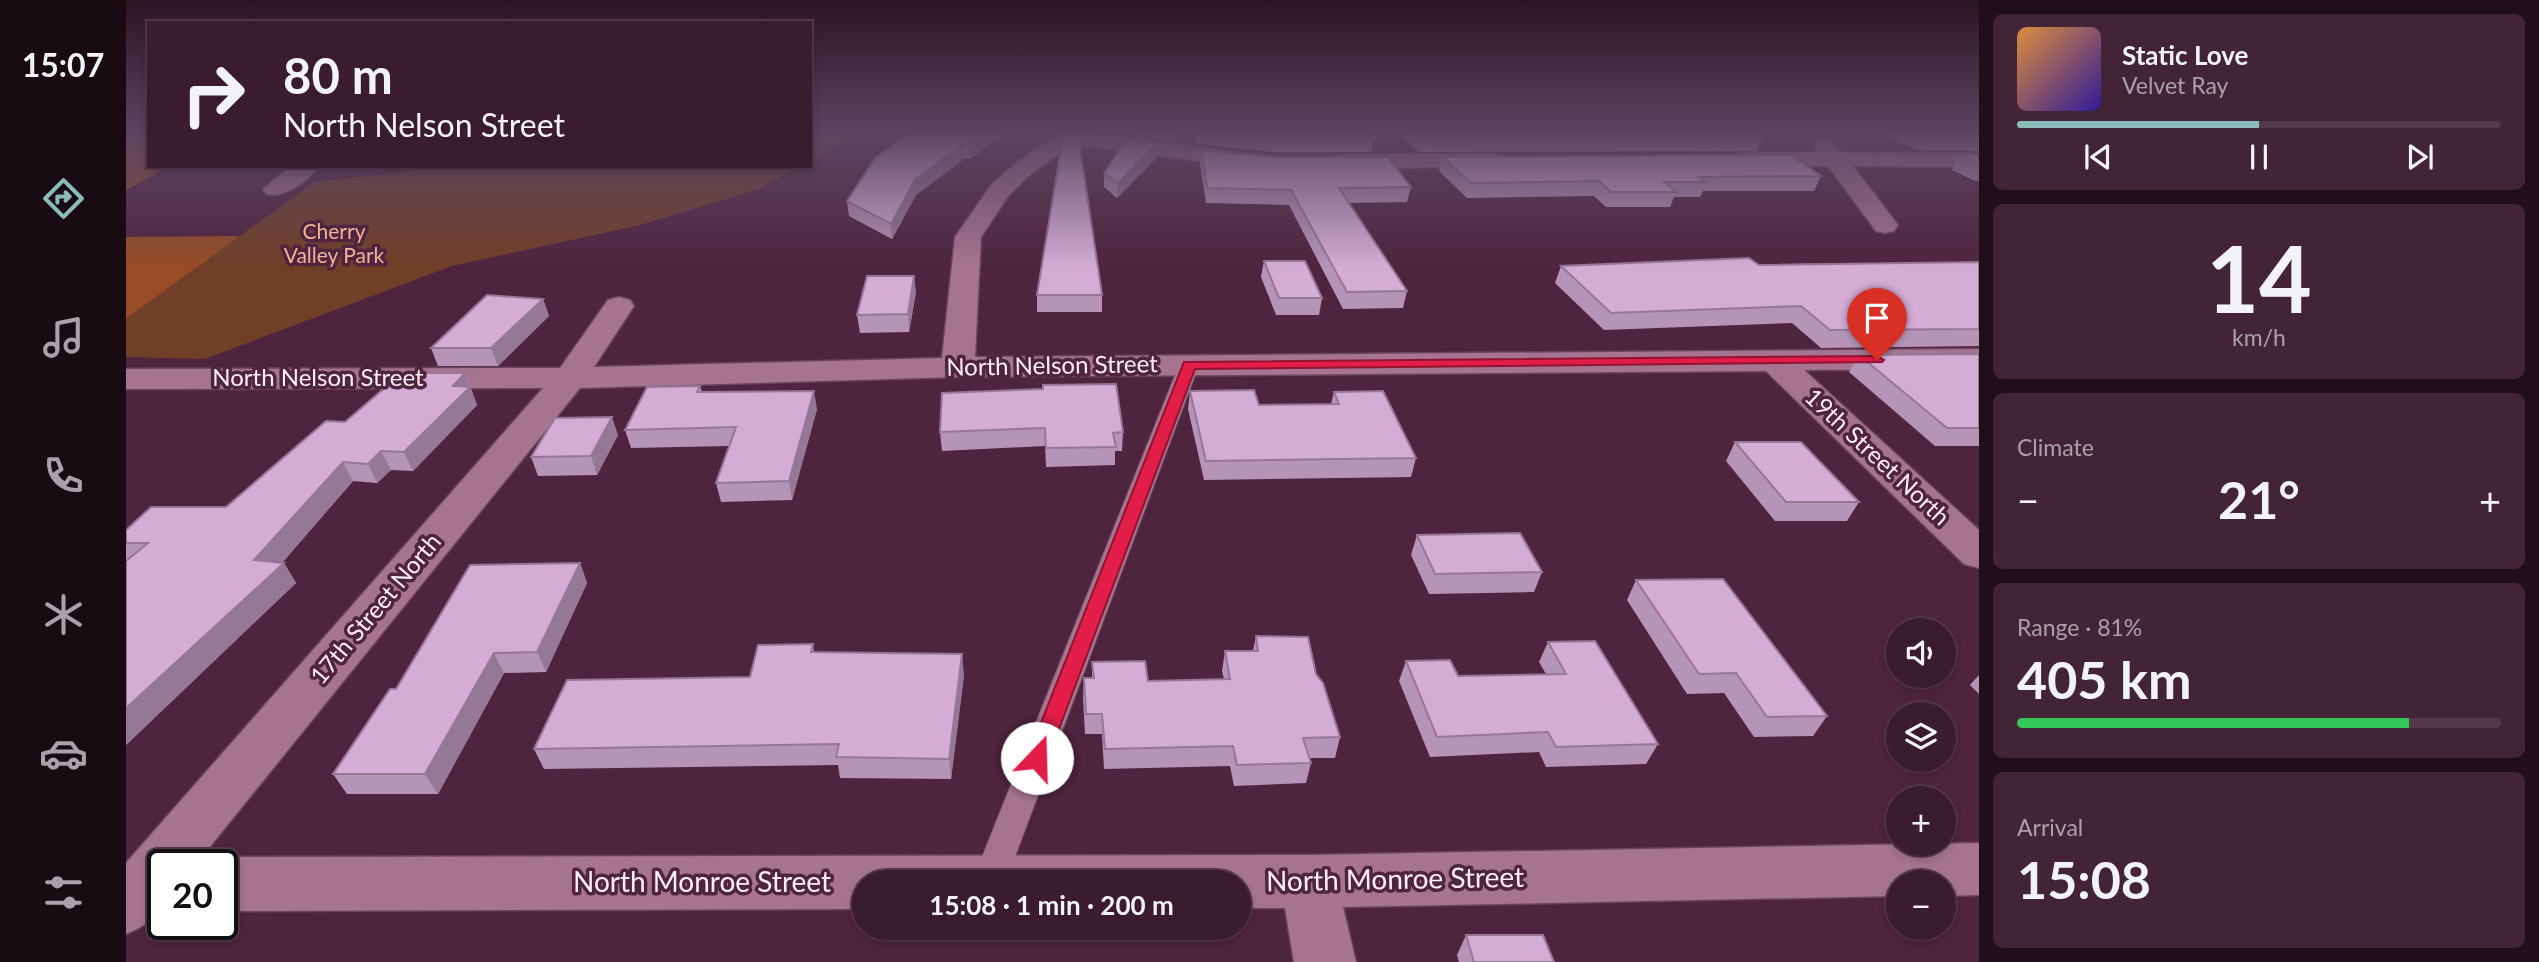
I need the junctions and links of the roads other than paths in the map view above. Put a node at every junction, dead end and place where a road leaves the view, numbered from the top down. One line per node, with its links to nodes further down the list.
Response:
1 (290, 178): 4 (street)
2 (1013, 178): 10 (street)
3 (1850, 178): 5 (street)
4 (275, 189)
5 (1885, 225)
6 (619, 306): 11 (street, 17th Street North)
7 (1979, 359): 8 (street, North Nelson Street)
8 (1775, 360): 9 (street, North Nelson Street); 13 (street, 19th Street North)
9 (1189, 365): 10 (street, North Nelson Street); 15 (lane)
10 (958, 367): 11 (street, North Nelson Street)
11 (570, 378): 12 (street, North Nelson Street); 20 (street, 17th Street North)
12 (126, 379)
13 (1979, 554)
14 (1979, 869): 17 (street, North Monroe Street)
15 (993, 870)
16 (1251, 881): 17 (street, North Monroe Street)
17 (1308, 881): 21 (street)
18 (852, 882): 19 (street, North Monroe Street)
19 (238, 884)
20 (140, 890)
21 (1325, 962)

